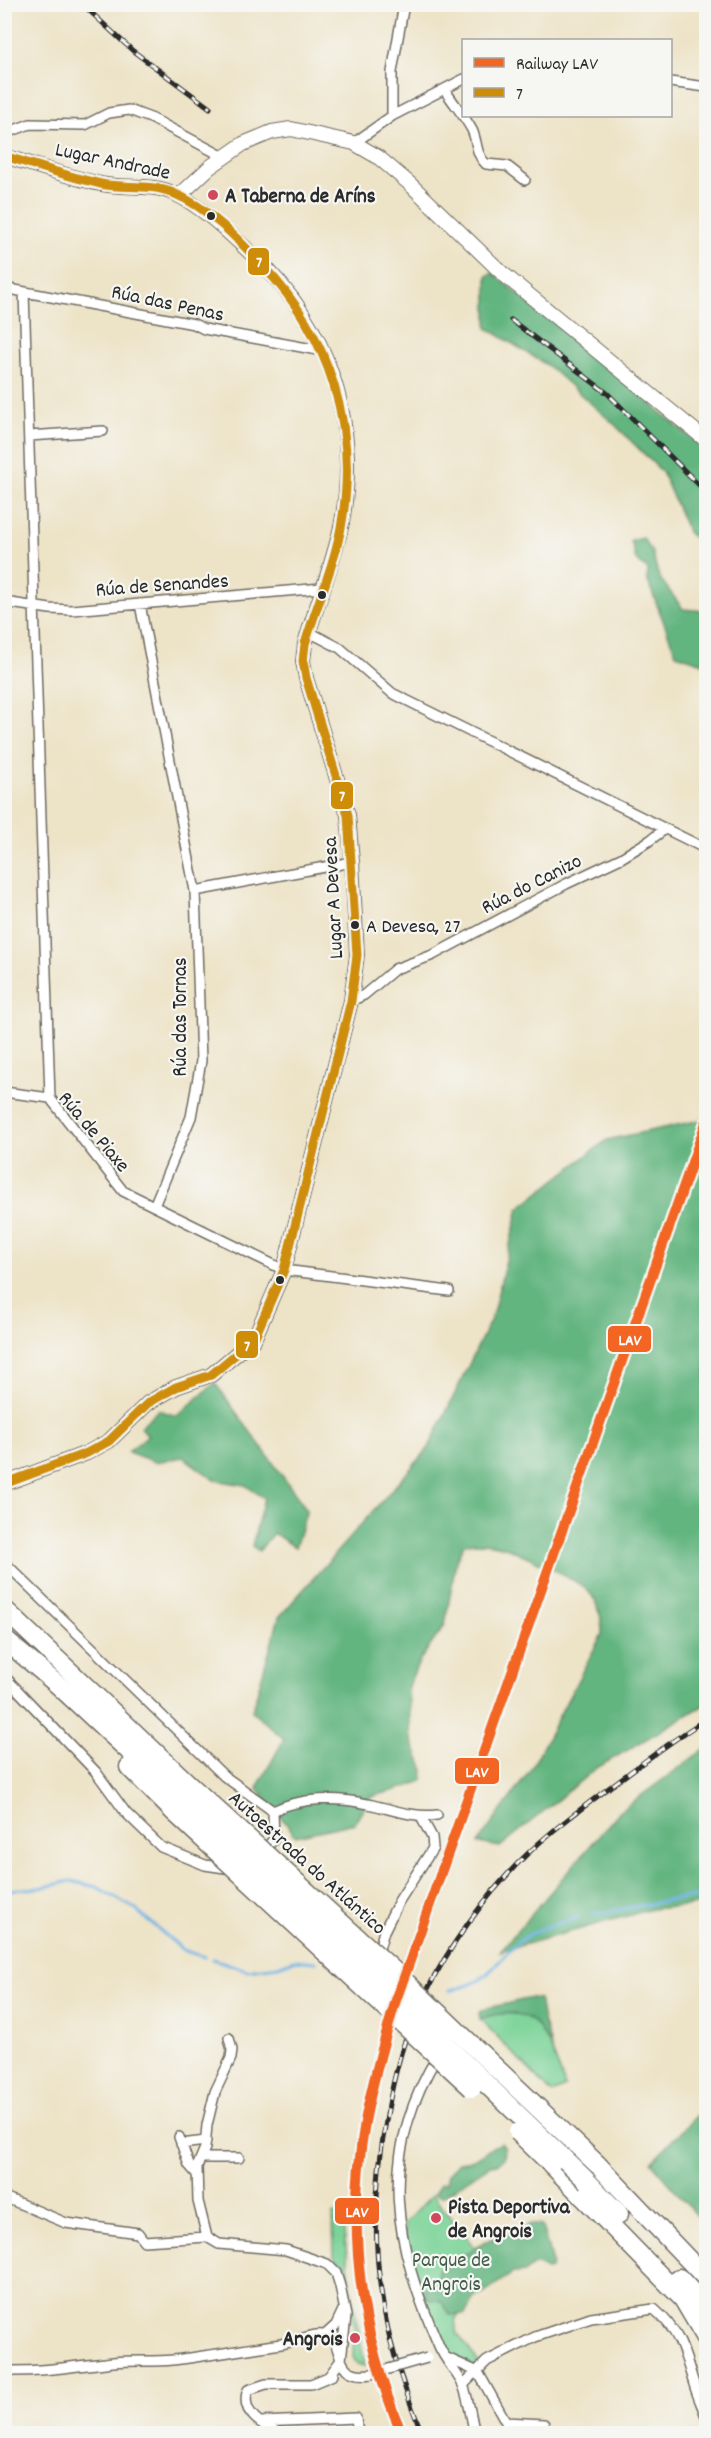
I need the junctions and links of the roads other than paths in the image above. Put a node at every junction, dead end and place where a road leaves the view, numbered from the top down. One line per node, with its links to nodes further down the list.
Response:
1 (405, 4): 6 (street)
2 (462, 80): 5 (street)
3 (672, 82): 4 (street)
4 (706, 87)
5 (445, 90): 6 (street); 7 (street)
6 (392, 116): 10 (street)
7 (462, 116)
8 (463, 117): 13 (street)
9 (4, 134): 12 (street, Lugar Andrade)
10 (354, 143): 12 (street); 21 (street)
11 (4, 156): 14 (street, Lugar Andrade)
12 (224, 157): 14 (street)
13 (525, 180)
14 (179, 196): 17 (street, Lugar Andrade)
15 (4, 288): 16 (street, Rúa das Penas)
16 (24, 292): 18 (street, Rúa das Penas); 20 (street)
17 (307, 319): 18 (street, Lugar A Devesa)
18 (323, 351): 22 (street, Lugar A Devesa)
19 (103, 431): 20 (street)
20 (28, 436): 25 (street)
21 (706, 440)
22 (322, 588): 24 (street, Rúa de Senandes); 26 (street, Lugar A Devesa)
23 (4, 602): 25 (street, Rúa de Senandes)
24 (140, 604): 25 (street, Rúa de Senandes); 30 (street, Rúa das Tornas)
25 (33, 607): 33 (street)
26 (309, 632): 27 (street); 29 (street, Lugar A Devesa)
27 (665, 829): 28 (street); 31 (street, Rúa do Canizo)
28 (706, 849)
29 (352, 862): 30 (street); 31 (street, Lugar A Devesa)
30 (195, 891): 34 (street, Rúa das Tornas)
31 (351, 1001): 35 (street, Lugar A Devesa)
32 (4, 1092): 33 (street, Rúa de Piaxe)
33 (50, 1098): 34 (street, Rúa de Piaxe)
34 (154, 1206): 35 (street)
35 (284, 1270): 36 (street); 37 (street, Lugar A Devesa)
36 (449, 1291)
37 (4, 1485)
38 (4, 1562): 43 (street)
39 (4, 1609): 42 (highway, Autoestrada do Atlántico)
40 (4, 1639): 42 (highway, Autoestrada do Atlántico)
41 (4, 1676): 43 (street)
42 (184, 1802): 51 (highway, Autoestrada do Atlántico, bridge); 57 (highway, Autoestrada do Atlántico, bridge); 59 (highway, bridge)
43 (273, 1811): 45 (street)
44 (437, 1815): 45 (street)
45 (422, 1817): 60 (street)
46 (229, 2038): 47 (street)
47 (206, 2141): 48 (street); 50 (street)
48 (202, 2158): 49 (street); 50 (street)
49 (239, 2158)
50 (196, 2173): 53 (street)
51 (611, 2179): 54 (highway); 55 (highway, Autoestrada do Atlántico)
52 (4, 2197): 53 (street)
53 (207, 2236): 56 (street)
54 (706, 2265)
55 (706, 2278)
56 (344, 2305): 58 (street); 61 (street)
57 (706, 2307)
58 (325, 2335): 61 (street); 63 (street)
59 (706, 2338)
60 (443, 2356): 62 (street, bridge); 64 (street); 66 (street)
61 (341, 2360): 62 (street); 65 (street)
62 (346, 2370): 65 (street)
63 (4, 2371)
64 (478, 2372): 66 (street); 67 (street); 69 (street)
65 (329, 2376): 68 (street)
66 (463, 2385): 73 (street)
67 (706, 2416)
68 (258, 2422): 70 (street); 71 (street); 72 (street)
69 (544, 2424)
70 (255, 2433)
71 (283, 2433)
72 (358, 2433)
73 (475, 2433)

